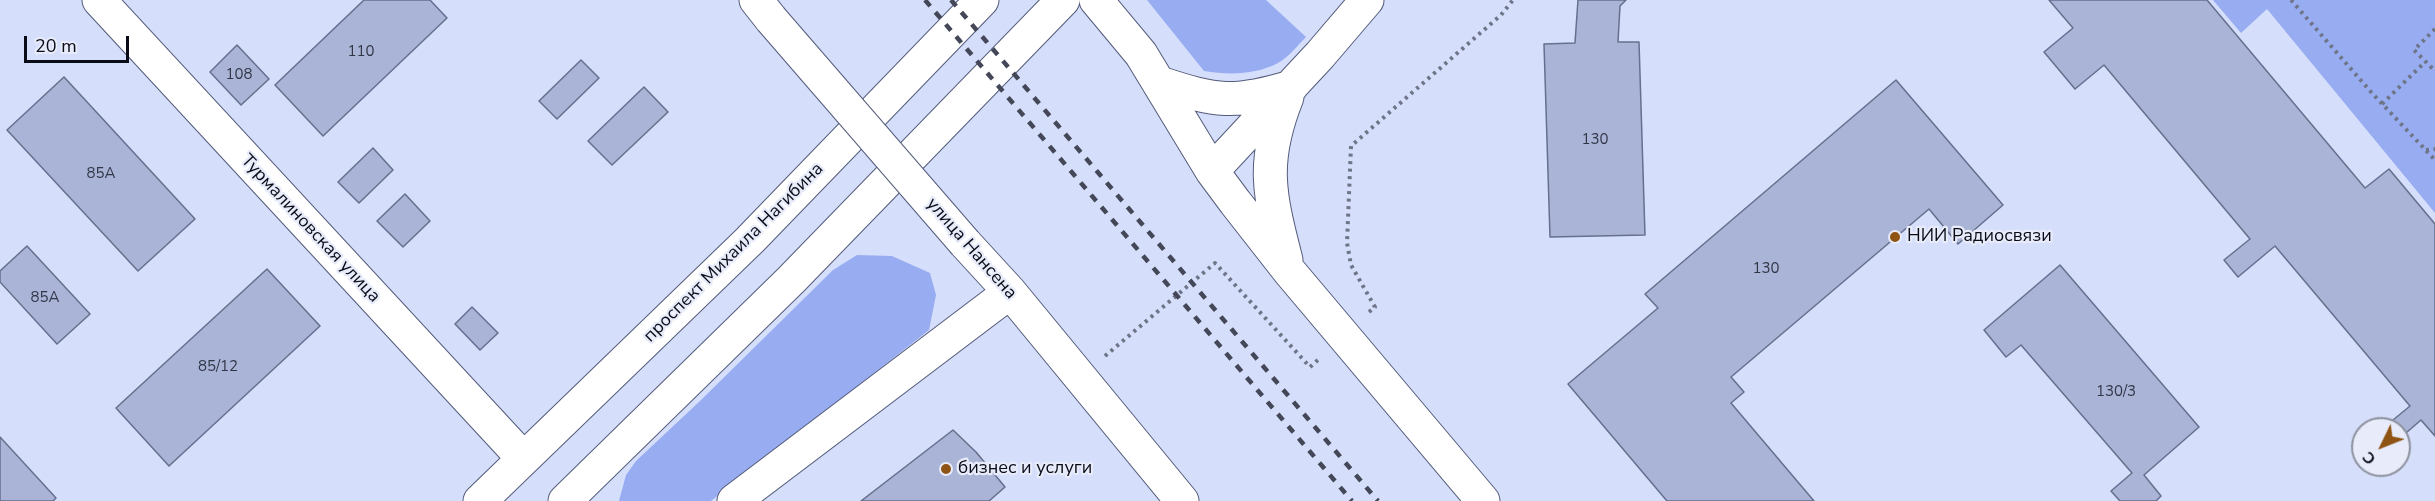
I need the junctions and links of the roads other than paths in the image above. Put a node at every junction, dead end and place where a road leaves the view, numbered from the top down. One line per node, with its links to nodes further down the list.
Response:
1 (99, 0): 12 (main road, Турмалиновская улица)
2 (982, 0): 12 (main road, проспект Михаила Нагибина)
3 (1063, 0): 13 (main road)
4 (1096, 0): 7 (main road)
5 (1367, 0): 8 (main road)
6 (763, 9): 11 (main road, улица Нансена, bridge)
7 (1160, 83): 8 (main road); 9 (main road)
8 (1291, 87): 9 (main road); 10 (main road)
9 (1212, 171): 10 (main road)
10 (1288, 271): 17 (main road)
11 (1010, 292): 14 (main road); 16 (main road, улица Нансена)
12 (523, 458): 15 (main road, проспект Михаила Нагибина)
13 (570, 499)
14 (736, 500)
15 (480, 501)
16 (1182, 501)
17 (1483, 501)

